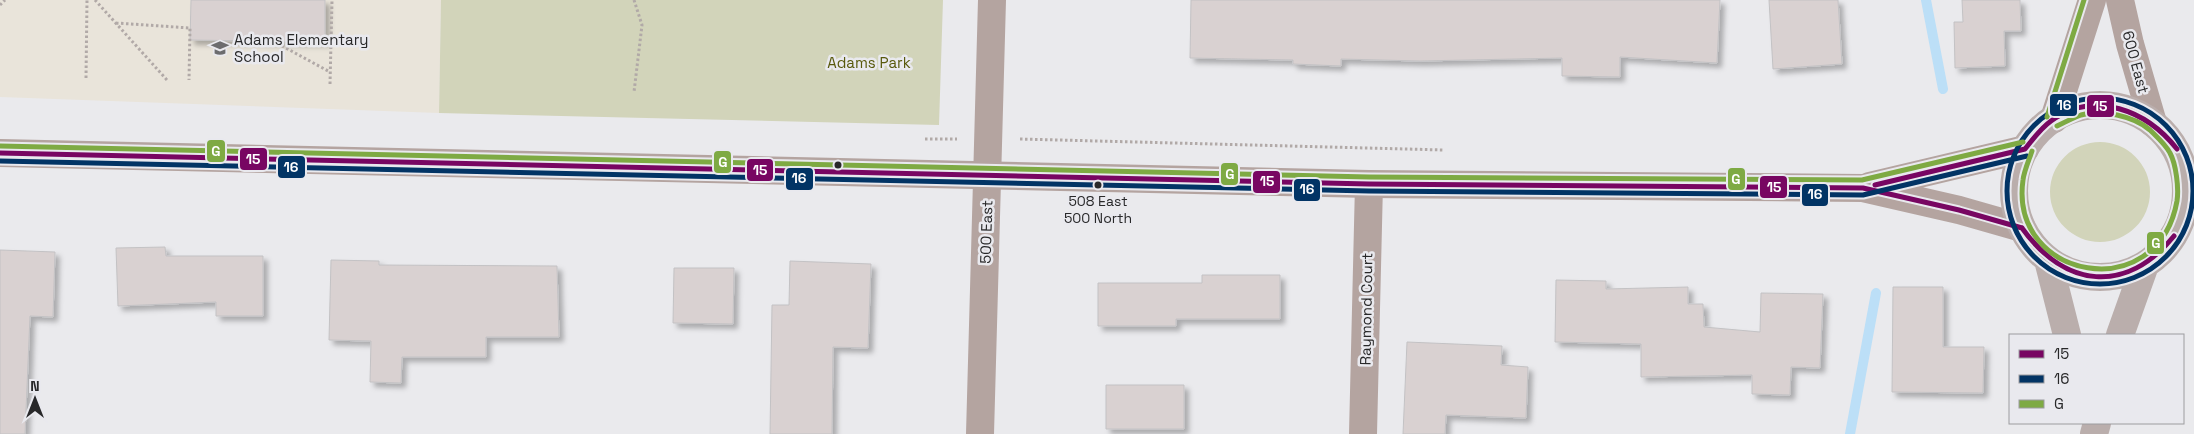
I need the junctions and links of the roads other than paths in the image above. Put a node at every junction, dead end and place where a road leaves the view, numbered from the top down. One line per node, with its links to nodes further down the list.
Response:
1 (992, 0): 9 (street, 500 East)
2 (2092, 0): 4 (street)
3 (2120, 0): 5 (street, 600 East)
4 (2054, 119): 5 (main road); 6 (main road)
5 (2153, 123): 7 (main road)
6 (2025, 149): 11 (street); 12 (main road)
7 (2186, 152): 13 (main road)
8 (0, 153): 9 (street)
9 (988, 176): 10 (street); 18 (street, 500 East)
10 (1369, 184): 11 (street); 19 (street, Raymond Court)
11 (1863, 188): 12 (street)
12 (2022, 228): 14 (main road)
13 (2184, 234): 15 (main road)
14 (2048, 260): 15 (main road); 16 (main road)
15 (2145, 265): 17 (main road)
16 (2067, 334)
17 (2120, 334)
18 (980, 434)
19 (1363, 434)

